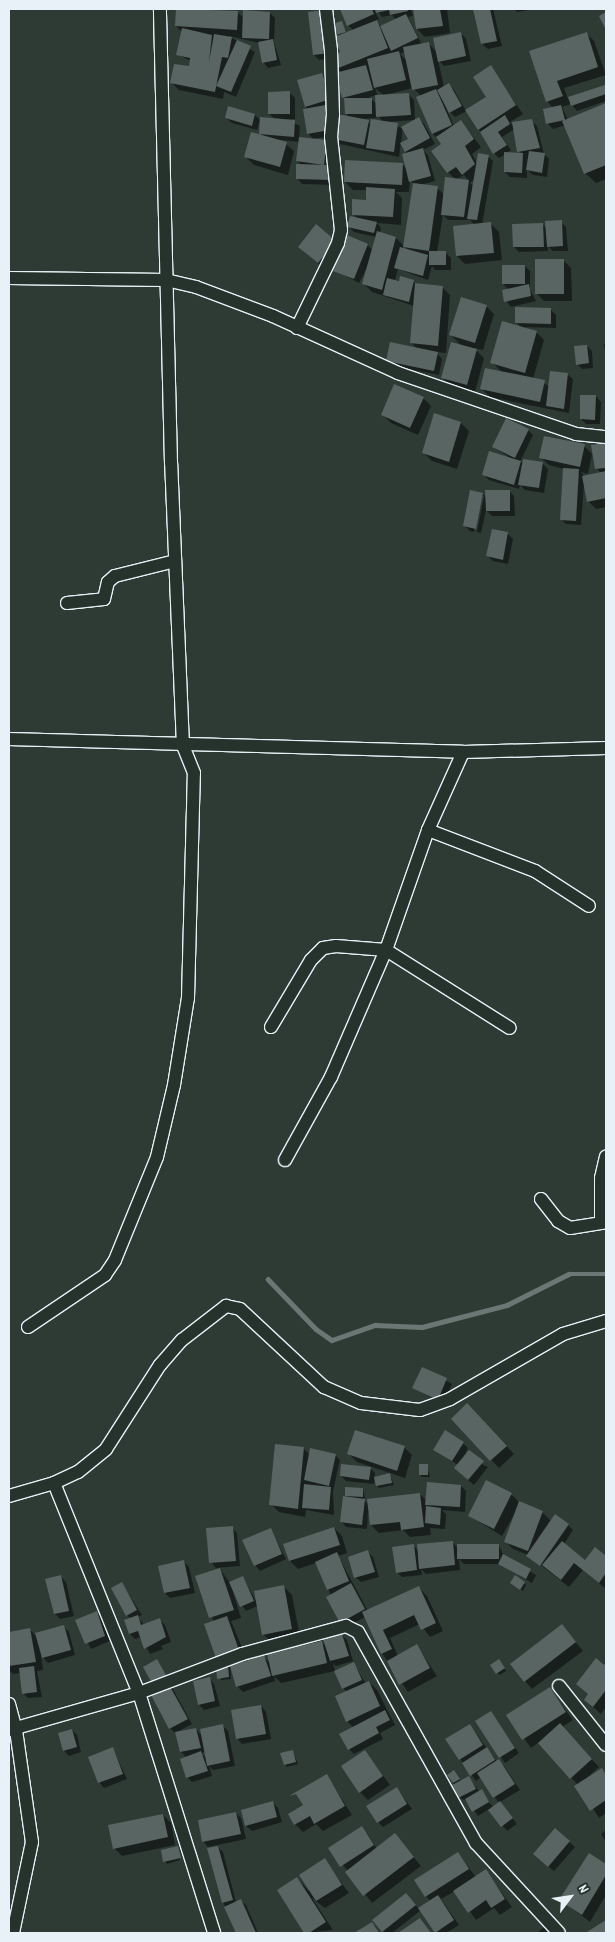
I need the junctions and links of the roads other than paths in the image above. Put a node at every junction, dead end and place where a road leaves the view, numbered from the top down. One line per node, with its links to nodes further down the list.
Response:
1 (160, 9): 4 (street)
2 (326, 9): 5 (street)
3 (9, 278): 4 (street)
4 (166, 280): 5 (street); 7 (street)
5 (298, 328): 6 (street)
6 (606, 437)
7 (175, 561): 8 (street); 10 (street)
8 (67, 603)
9 (9, 739): 10 (street)
10 (183, 746): 12 (street); 23 (street)
11 (606, 748): 12 (street)
12 (463, 752): 13 (street)
13 (428, 830): 14 (street); 15 (street)
14 (589, 906)
15 (386, 950): 16 (street); 17 (street); 19 (street)
16 (271, 1027)
17 (510, 1028)
18 (606, 1157): 21 (street)
19 (285, 1160)
20 (541, 1199): 21 (street)
21 (604, 1223)
22 (606, 1321): 24 (street)
23 (28, 1327)
24 (54, 1483): 25 (street); 27 (street)
25 (9, 1496)
26 (559, 1686): 30 (street)
27 (139, 1693): 29 (street); 32 (street); 33 (street)
28 (9, 1704): 29 (street)
29 (12, 1730): 31 (street)
30 (606, 1746)
31 (13, 1933)
32 (214, 1933)
33 (559, 1933)

